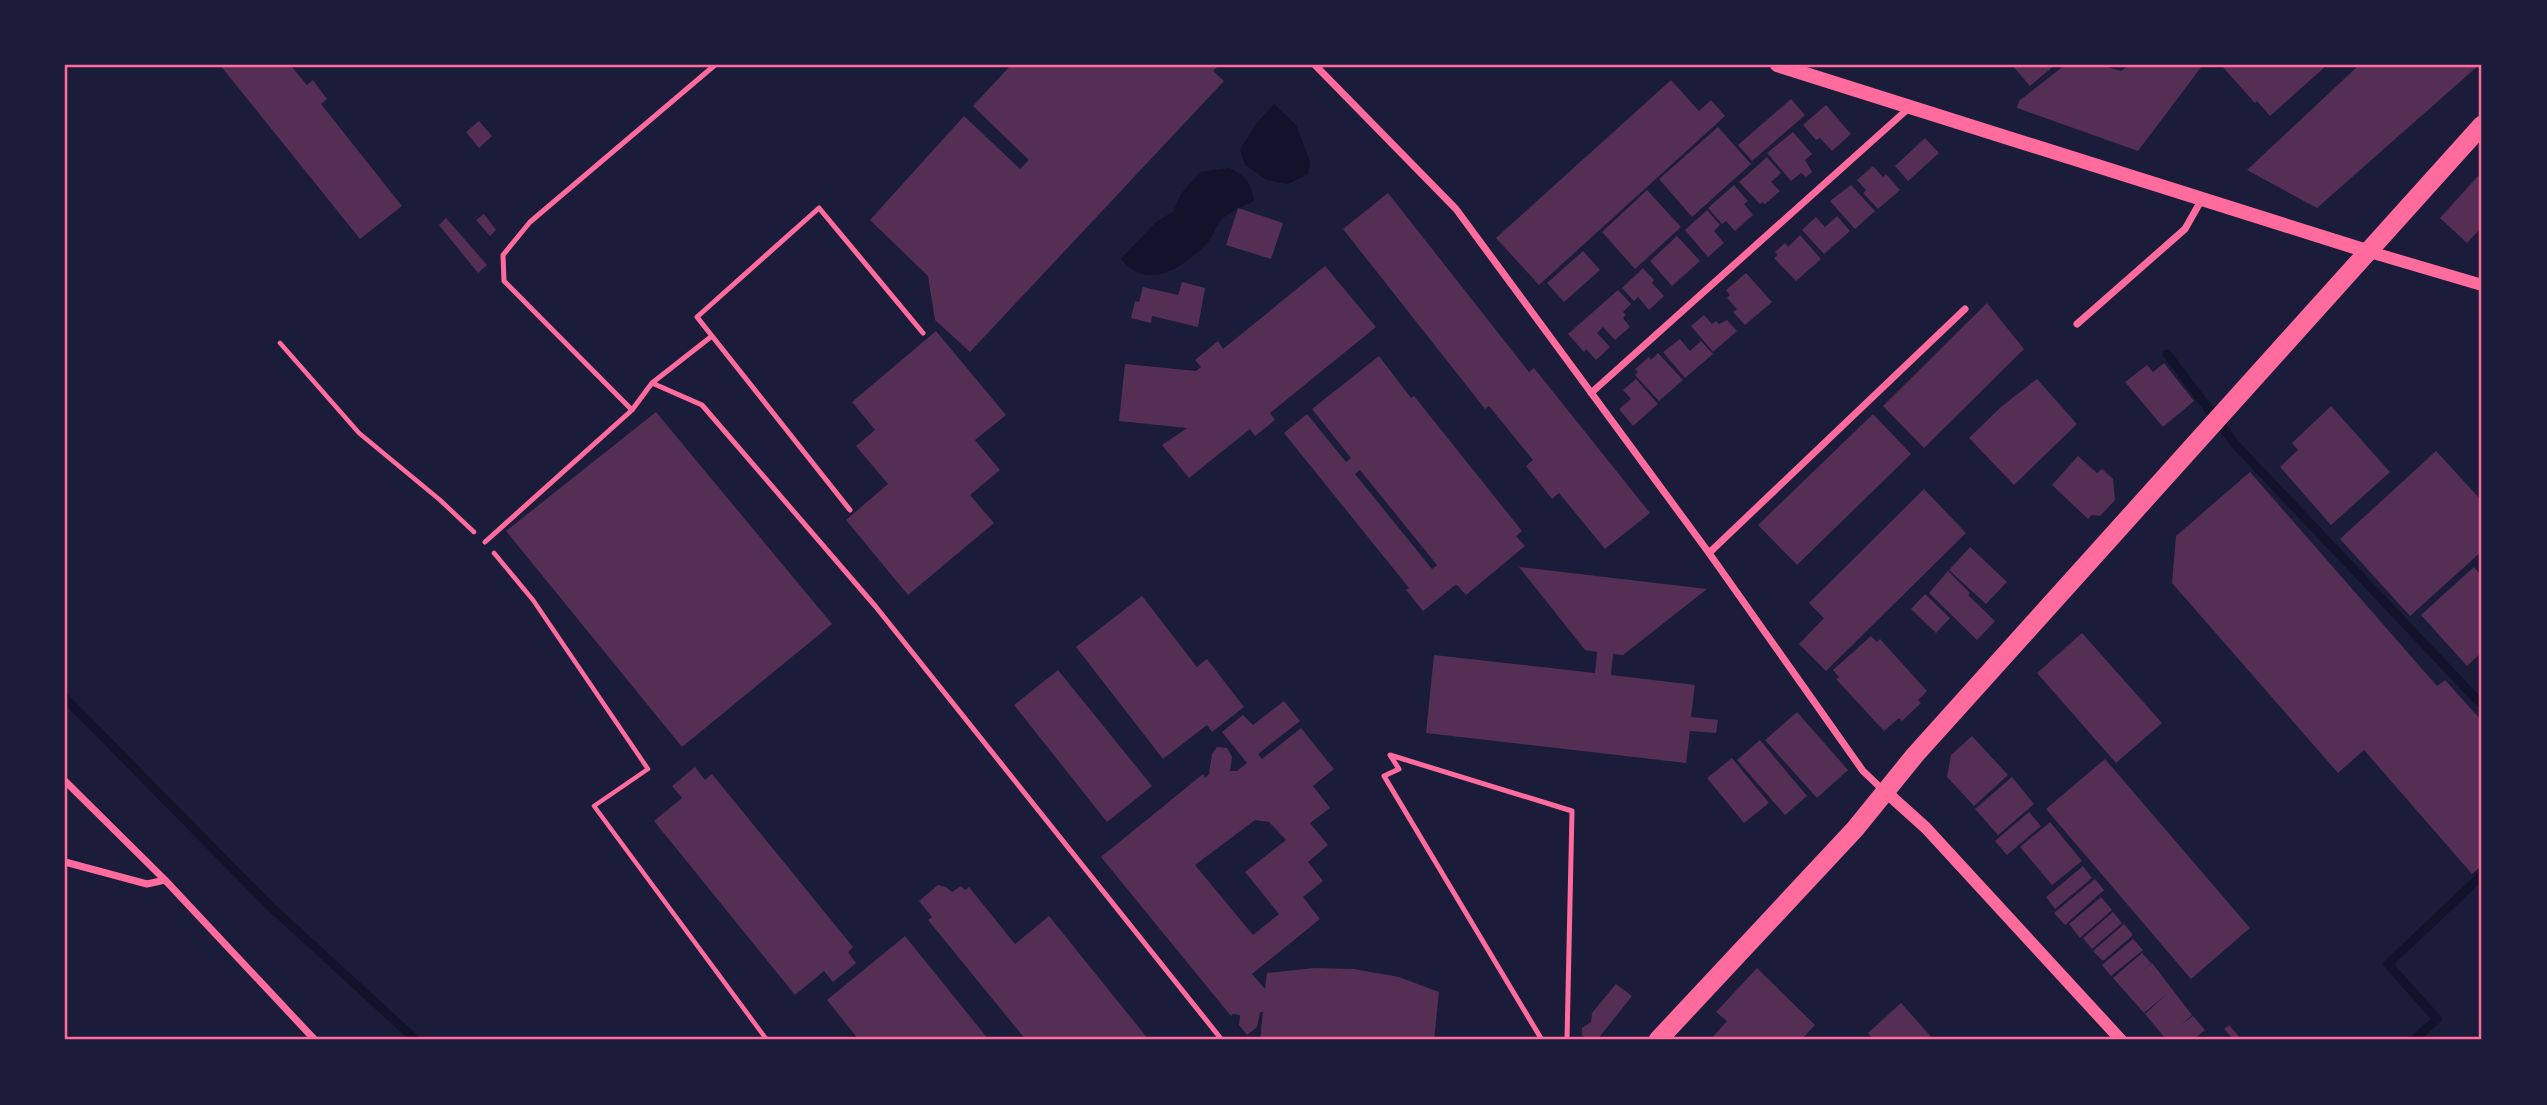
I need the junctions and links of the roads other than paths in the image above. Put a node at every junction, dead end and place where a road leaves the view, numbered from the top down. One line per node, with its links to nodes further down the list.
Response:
1 (715, 65): 15 (lane)
2 (1315, 65): 14 (street)
3 (1777, 65): 4 (main road)
4 (1910, 107): 6 (main road); 14 (street)
5 (2482, 125): 7 (highway)
6 (2202, 200): 7 (main road); 10 (street)
7 (2370, 252): 8 (street); 20 (highway)
8 (2482, 285)
9 (1965, 309): 18 (street)
10 (2077, 324)
11 (923, 332): 12 (lane)
12 (712, 336): 13 (lane); 16 (lane)
13 (652, 383): 15 (lane); 24 (lane)
14 (1591, 393): 18 (street)
15 (632, 410): 17 (lane)
16 (850, 510)
17 (485, 542)
18 (1709, 554): 20 (street)
19 (65, 782): 22 (street)
20 (1886, 792): 27 (highway); 28 (street)
21 (65, 862): 22 (street)
22 (165, 880): 23 (street)
23 (315, 1040)
24 (1222, 1040)
25 (1542, 1040): 26 (lane)
26 (1566, 1040)
27 (1658, 1040)
28 (2121, 1040)

